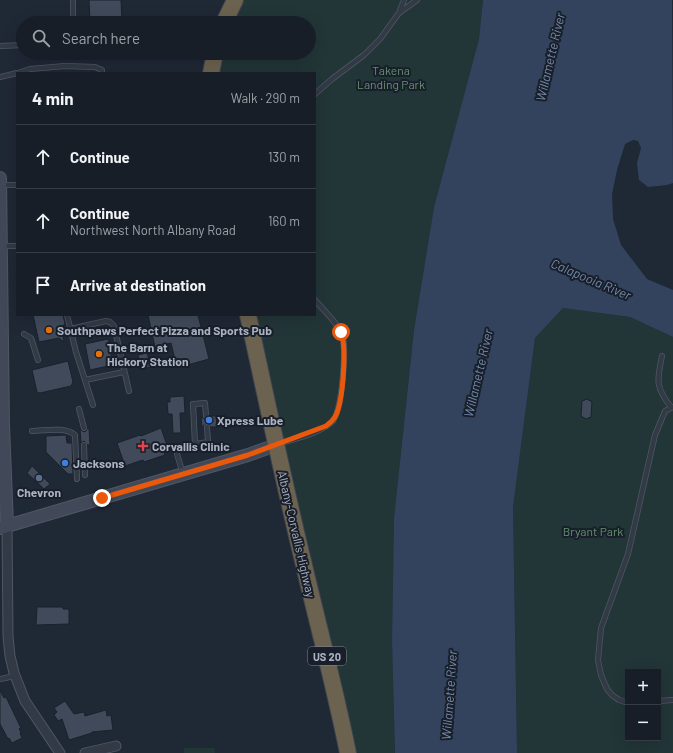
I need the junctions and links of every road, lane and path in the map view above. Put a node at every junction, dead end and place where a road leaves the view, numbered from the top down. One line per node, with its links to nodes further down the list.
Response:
1 (73, 0): 6 (lane)
2 (235, 0): 7 (highway)
3 (404, 0): 5 (lane)
4 (417, 0): 5 (lane)
5 (399, 13): 16 (lane)
6 (73, 16)
7 (227, 16)
8 (16, 45): 9 (lane)
9 (0, 46)
10 (214, 60): 13 (highway)
11 (22, 72): 12 (lane)
12 (102, 72)
13 (211, 72)
14 (16, 74): 15 (lane)
15 (0, 77)
16 (316, 93)
17 (0, 178): 18 (street)
18 (0, 185): 19 (lane); 20 (street)
19 (16, 185)
20 (1, 246): 21 (lane); 45 (street)
21 (16, 246)
22 (316, 301): 40 (lane)
23 (67, 316): 25 (lane)
24 (248, 316): 40 (highway, Albany-Corvallis Highway / US 20)
25 (70, 329): 29 (lane); 30 (lane)
26 (24, 334): 28 (lane)
27 (662, 356): 33 (lane)
28 (38, 360)
29 (124, 372): 30 (lane); 31 (lane)
30 (85, 380): 32 (lane)
31 (129, 391)
32 (93, 405)
33 (672, 407): 53 (lane)
34 (79, 409): 37 (lane)
35 (206, 416): 39 (lane)
36 (207, 427): 39 (lane)
37 (84, 428)
38 (32, 431): 44 (lane)
39 (195, 444): 42 (lane)
40 (276, 444): 42 (street); 57 (highway, Albany-Corvallis Highway / US 20)
41 (84, 445): 43 (lane)
42 (183, 474): 45 (street)
43 (85, 475)
44 (77, 479)
45 (3, 527): 46 (street)
46 (4, 577): 47 (street)
47 (4, 601): 48 (street)
48 (4, 622): 49 (street)
49 (15, 676): 50 (lane); 55 (street)
50 (0, 678)
51 (673, 700): 52 (lane)
52 (661, 701)
53 (625, 702)
54 (116, 746): 56 (street)
55 (60, 753)
56 (85, 753)
57 (348, 753)

